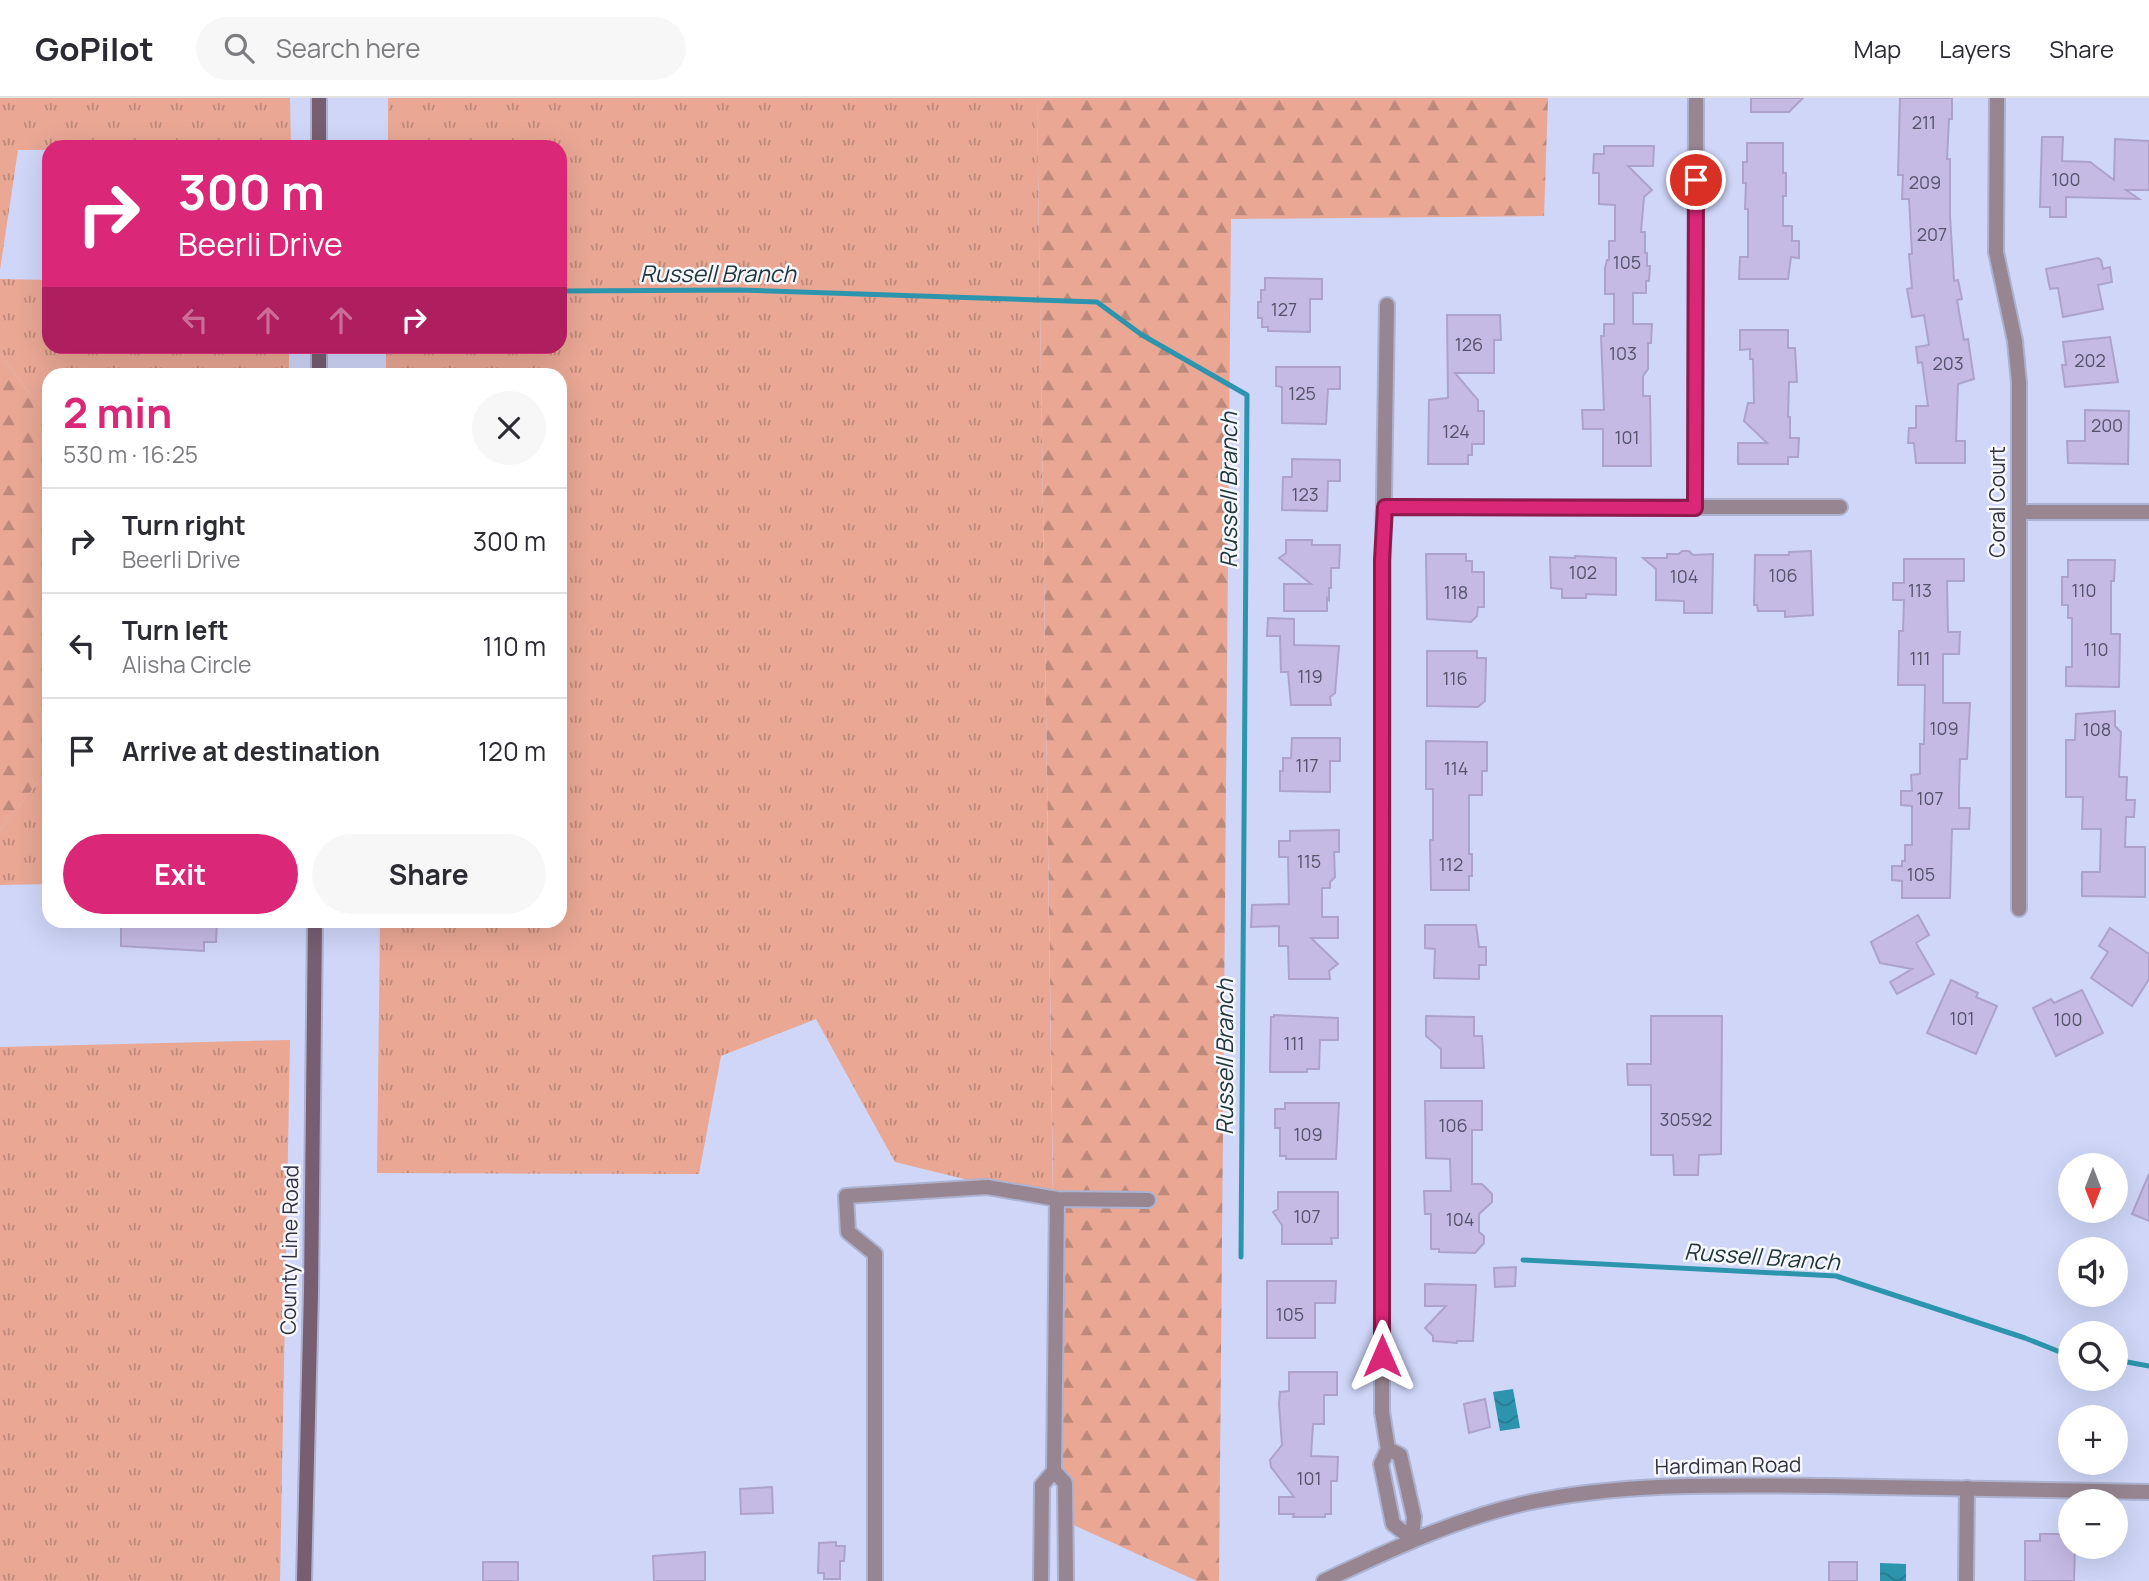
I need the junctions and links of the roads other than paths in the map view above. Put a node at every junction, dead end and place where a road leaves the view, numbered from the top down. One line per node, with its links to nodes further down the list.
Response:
1 (319, 98): 4 (main road)
2 (1696, 98): 8 (street)
3 (1997, 98): 9 (street, Coral Court)
4 (319, 140)
5 (1387, 305): 6 (street)
6 (1385, 507): 8 (street); 15 (street)
7 (1840, 507): 8 (street)
8 (1695, 508)
9 (2020, 512): 10 (street); 11 (street, Coral Court)
10 (2149, 512)
11 (2019, 909)
12 (315, 928): 20 (main road, County Line Road)
13 (1056, 1199): 14 (street); 16 (street); 21 (street)
14 (1148, 1200)
15 (1388, 1449): 19 (street); 19 (street)
16 (1054, 1471): 22 (street); 23 (street)
17 (1967, 1488): 18 (street, Hardiman Road); 19 (street, Hardiman Road); 25 (street)
18 (2149, 1492)
19 (1412, 1539): 24 (street, Hardiman Road)
20 (304, 1581)
21 (875, 1581)
22 (1041, 1581)
23 (1066, 1581)
24 (1324, 1581)
25 (1966, 1581)

